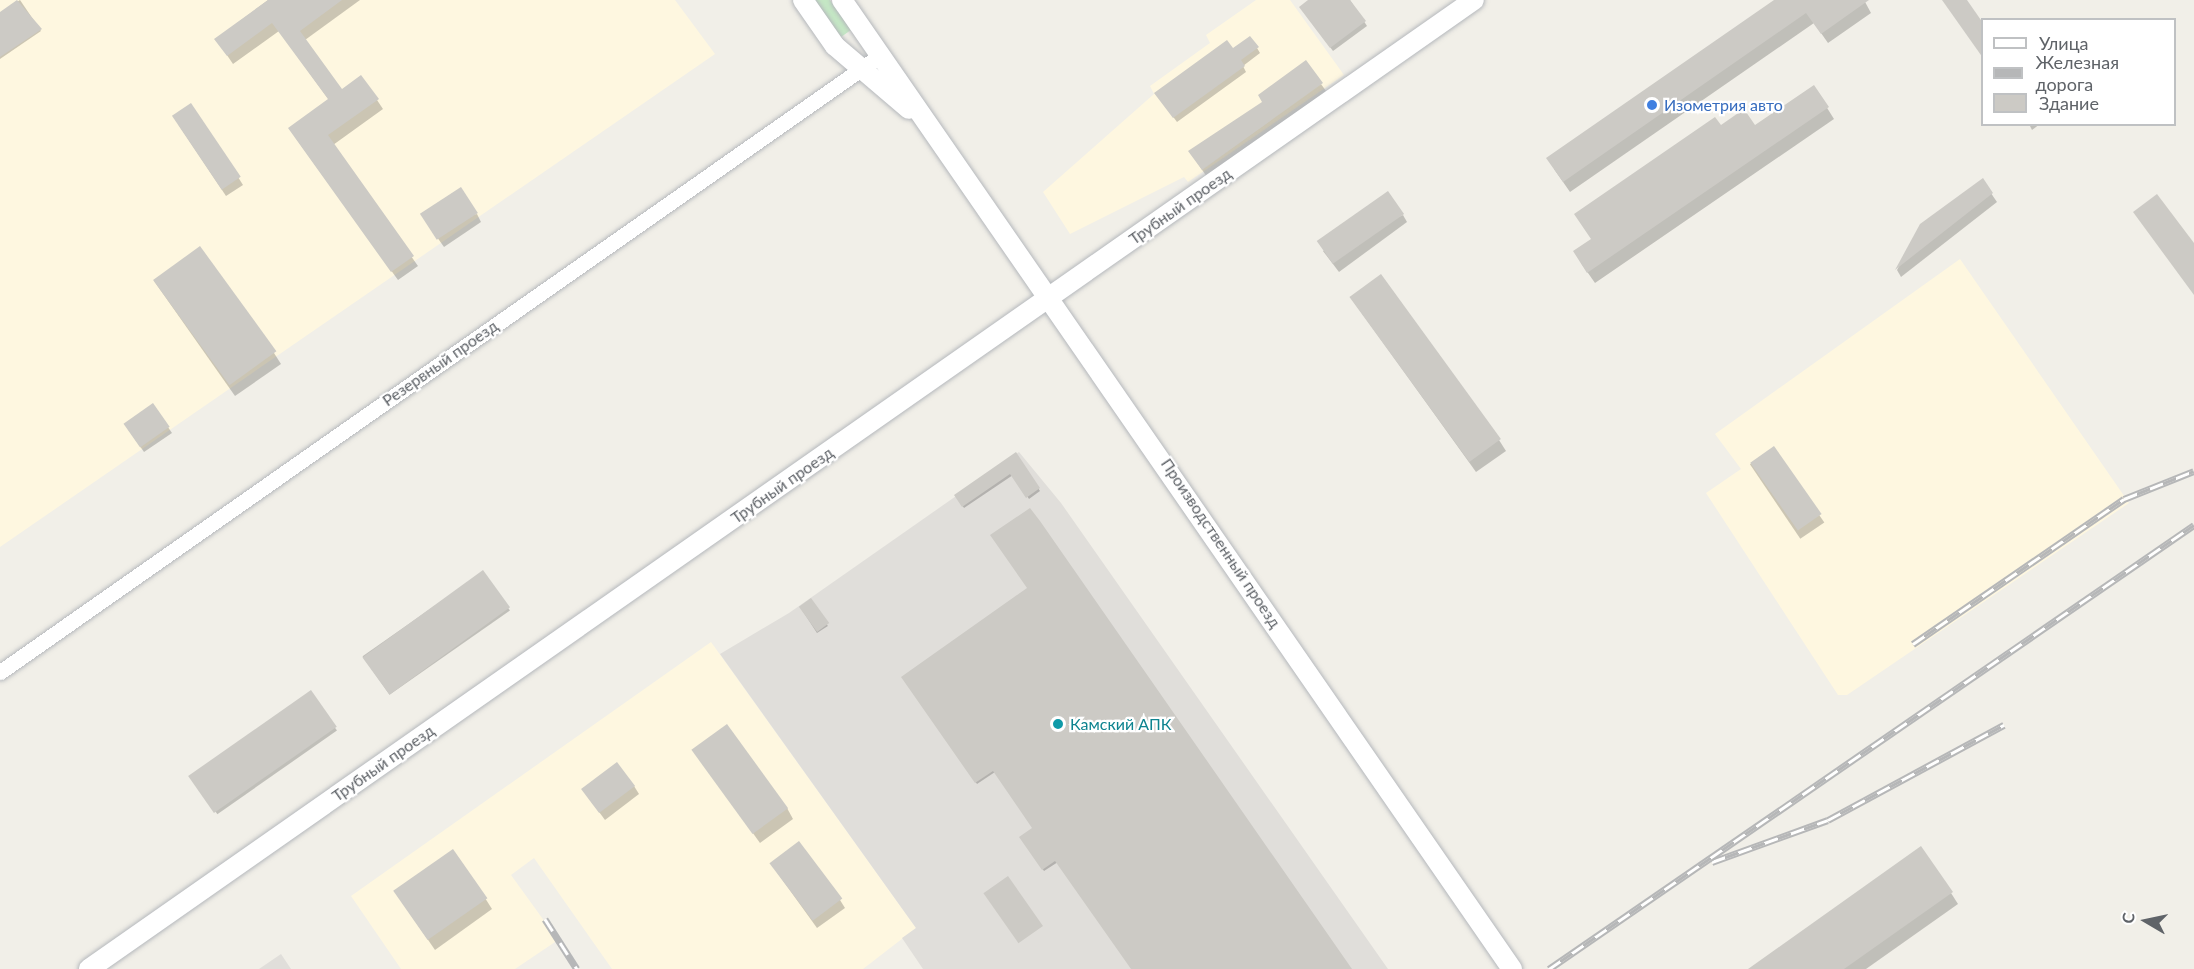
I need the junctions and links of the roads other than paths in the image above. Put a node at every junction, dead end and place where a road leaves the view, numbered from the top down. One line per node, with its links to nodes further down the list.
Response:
1 (803, 0): 5 (street, Производственный проезд)
2 (842, 0): 4 (street, Производственный проезд)
3 (1474, 0): 7 (street, Трубный проезд)
4 (880, 56): 5 (street, Резервный проезд); 6 (street, Производственный проезд)
5 (861, 68): 6 (street, Производственный проезд); 8 (street, Резервный проезд)
6 (924, 121): 7 (street, Производственный проезд)
7 (1048, 298): 9 (street, Трубный проезд); 10 (street, Производственный проезд)
8 (0, 672)
9 (89, 969)
10 (1512, 969)

